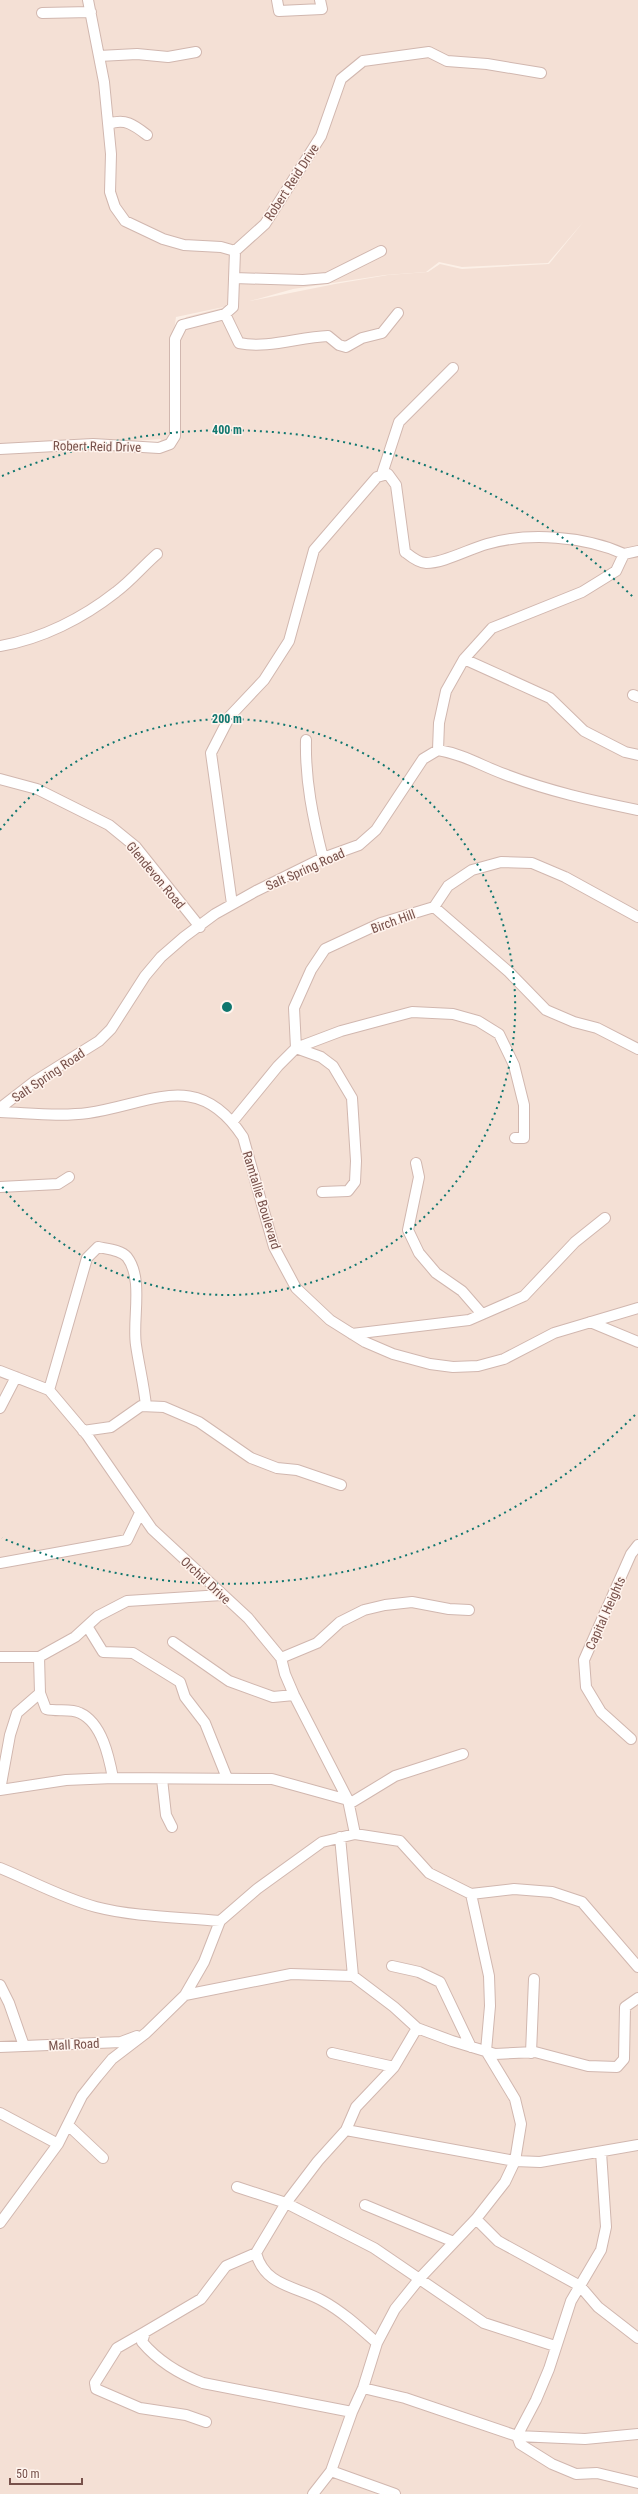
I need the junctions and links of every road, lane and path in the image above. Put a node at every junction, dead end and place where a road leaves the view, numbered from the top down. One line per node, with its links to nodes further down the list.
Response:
1 (88, 0): 4 (street)
2 (277, 0): 3 (street)
3 (320, 0)
4 (91, 12): 5 (street); 7 (street)
5 (42, 13)
6 (196, 52): 7 (street)
7 (99, 56): 9 (street)
8 (541, 73): 11 (street, Robert Reid Drive)
9 (109, 124): 10 (street); 11 (street)
10 (147, 135)
11 (236, 251): 13 (street)
12 (381, 252): 13 (street)
13 (234, 278): 14 (street)
14 (225, 314): 15 (street); 17 (street, Robert Reid Drive)
15 (398, 314)
16 (453, 368): 18 (street)
17 (0, 449)
18 (382, 474): 21 (street); 30 (street)
19 (638, 551): 21 (street)
20 (157, 554): 22 (street)
21 (624, 554): 23 (street)
22 (0, 646)
23 (464, 659): 25 (street); 26 (street)
24 (306, 740): 29 (street)
25 (438, 750): 28 (street); 29 (street, Salt Spring Road)
26 (638, 755)
27 (0, 779): 33 (street, Glendevon Road)
28 (638, 810)
29 (323, 858): 30 (street, Salt Spring Road)
30 (232, 904): 33 (street, Salt Spring Road)
31 (434, 907): 32 (street); 34 (street, Birch Hill); 35 (street)
32 (638, 917)
33 (200, 926): 36 (street, Salt Spring Road)
34 (296, 1048): 38 (street); 39 (street); 43 (street)
35 (638, 1049)
36 (0, 1108)
37 (0, 1112): 38 (street, Ramtallie Boulevard)
38 (233, 1121): 48 (street, Ramtallie Boulevard)
39 (515, 1138)
40 (416, 1163): 46 (street)
41 (69, 1177): 42 (street)
42 (0, 1187)
43 (322, 1192)
44 (604, 1218): 46 (street)
45 (638, 1308): 47 (street, Ramtallie Boulevard)
46 (482, 1314): 48 (street)
47 (590, 1322): 48 (street, Ramtallie Boulevard); 49 (street)
48 (352, 1334)
49 (638, 1342)
50 (0, 1371): 51 (street, Orchid Drive)
51 (16, 1377): 52 (street, Orchid Drive); 54 (street)
52 (49, 1390): 53 (street); 55 (street, Orchid Drive)
53 (146, 1406): 55 (street); 56 (street)
54 (0, 1408)
55 (83, 1431): 57 (street, Orchid Drive)
56 (341, 1485)
57 (140, 1513): 59 (street); 60 (street, Orchid Drive)
58 (638, 1545): 69 (street, Capital Heights)
59 (0, 1563)
60 (222, 1595): 62 (street); 66 (street, Orchid Drive)
61 (469, 1610): 66 (street)
62 (87, 1626): 65 (street); 72 (street)
63 (173, 1642): 68 (street)
64 (0, 1657): 65 (street)
65 (39, 1657): 67 (street)
66 (281, 1658): 68 (street, Orchid Drive)
67 (40, 1693): 71 (street); 74 (street)
68 (294, 1695): 75 (street, Orchid Drive)
69 (631, 1740)
70 (463, 1754): 75 (street)
71 (113, 1778): 73 (street); 74 (street)
72 (227, 1778): 73 (street); 75 (street)
73 (162, 1779): 76 (street)
74 (0, 1790)
75 (348, 1802): 77 (street, Orchid Drive)
76 (172, 1827)
77 (355, 1834): 78 (street); 80 (street)
78 (340, 1837): 81 (street); 84 (street)
79 (0, 1868): 81 (street)
80 (471, 1894): 83 (street); 94 (street)
81 (220, 1921): 87 (street)
82 (392, 1966): 93 (street)
83 (638, 1967)
84 (353, 1976): 87 (street); 89 (street)
85 (534, 1979): 96 (street)
86 (0, 1984): 91 (street)
87 (185, 1995): 90 (street)
88 (638, 1998): 96 (street)
89 (417, 2028): 93 (street); 97 (street)
90 (146, 2033): 91 (street, Mall Road); 99 (street)
91 (24, 2046): 92 (street, Mall Road)
92 (0, 2047)
93 (471, 2047): 94 (street)
94 (486, 2051): 96 (street); 105 (street)
95 (332, 2053): 97 (street)
96 (531, 2053)
97 (394, 2067): 100 (street)
98 (0, 2113): 101 (street)
99 (68, 2126): 101 (street); 104 (street)
100 (346, 2130): 105 (street); 107 (street)
101 (58, 2144): 110 (street)
102 (638, 2145): 103 (street)
103 (601, 2152): 105 (street); 114 (street)
104 (104, 2158)
105 (515, 2161): 109 (street)
106 (237, 2187): 107 (street)
107 (286, 2203): 112 (street); 113 (street)
108 (365, 2204): 111 (street)
109 (476, 2219): 111 (street); 114 (street)
110 (0, 2223)
111 (454, 2242): 113 (street)
112 (256, 2253): 115 (street); 117 (street)
113 (420, 2278): 117 (street); 118 (street)
114 (580, 2286): 116 (street); 118 (street)
115 (145, 2332): 120 (street); 121 (street)
116 (638, 2338)
117 (377, 2342): 119 (street)
118 (555, 2346): 123 (street)
119 (363, 2388): 120 (street); 123 (street)
120 (352, 2412): 124 (street)
121 (206, 2422)
122 (638, 2434): 123 (street)
123 (517, 2436): 125 (street)
124 (331, 2471): 126 (street); 127 (street)
125 (638, 2484)
126 (313, 2494)
127 (395, 2494)

